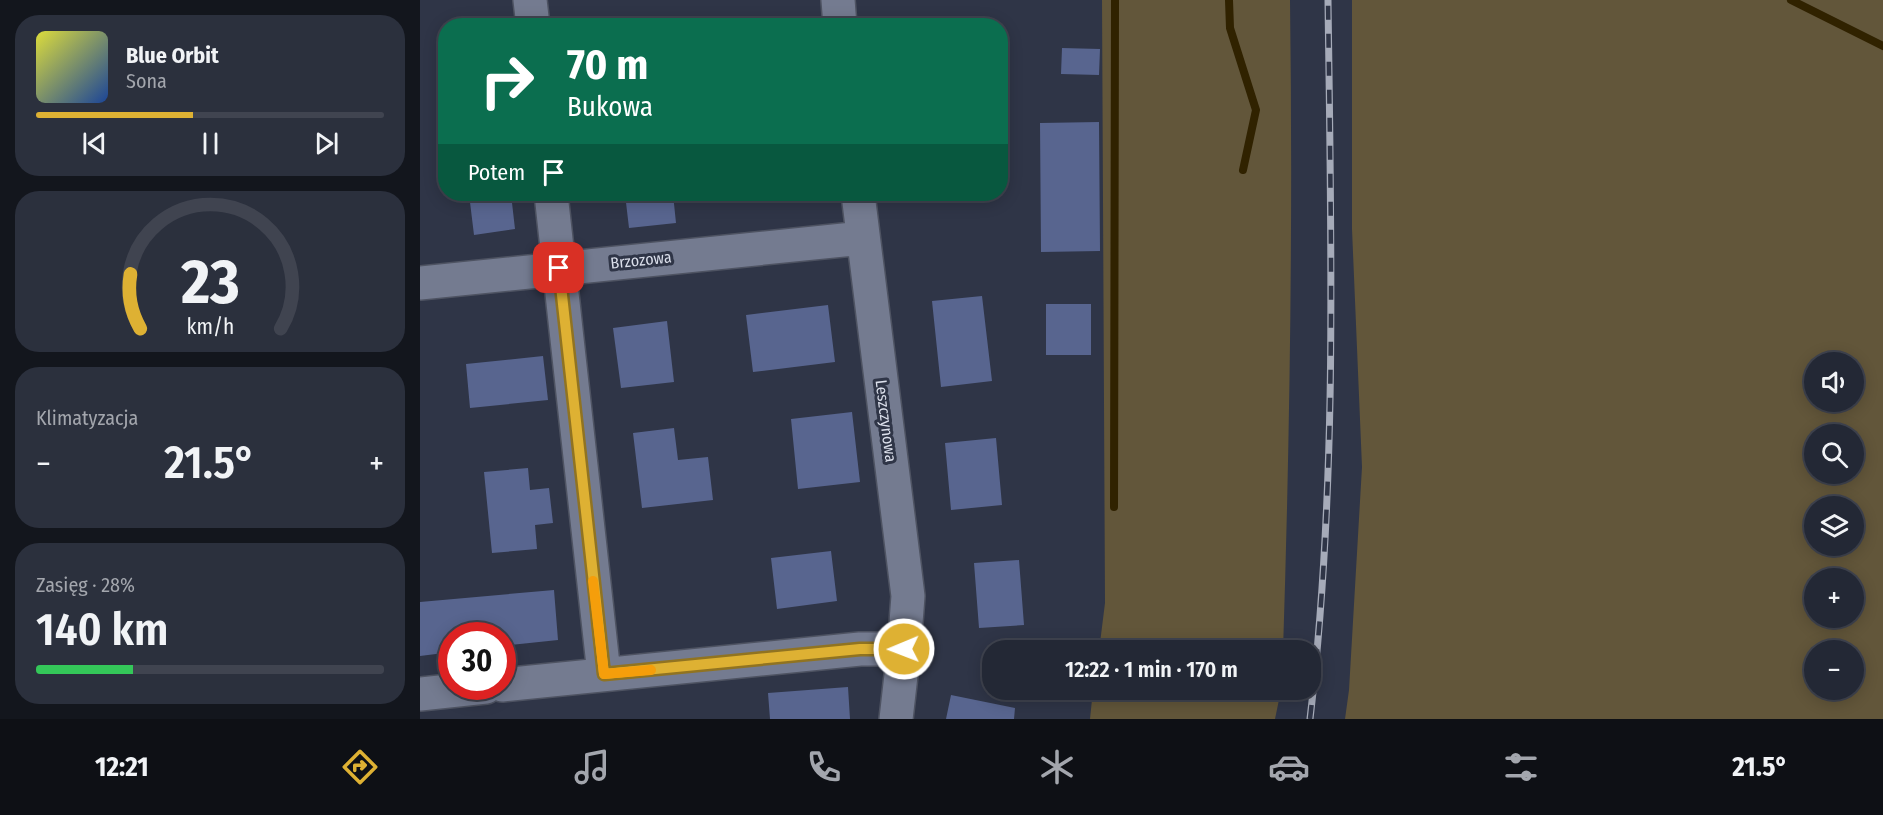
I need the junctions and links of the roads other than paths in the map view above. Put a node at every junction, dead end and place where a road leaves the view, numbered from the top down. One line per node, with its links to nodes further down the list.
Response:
1 (530, 0): 3 (street)
2 (838, 0): 4 (street)
3 (532, 18)
4 (839, 18)
5 (552, 201): 8 (street)
6 (859, 201): 7 (street, Leszczynowa)
7 (863, 238): 8 (street, Brzozowa); 10 (street, Leszczynowa)
8 (559, 268): 9 (street, Brzozowa); 11 (street)
9 (420, 283)
10 (904, 649): 11 (street); 15 (street, Leszczynowa)
11 (604, 674): 12 (street)
12 (516, 683)
13 (438, 692): 14 (street)
14 (420, 694)
15 (897, 719)

